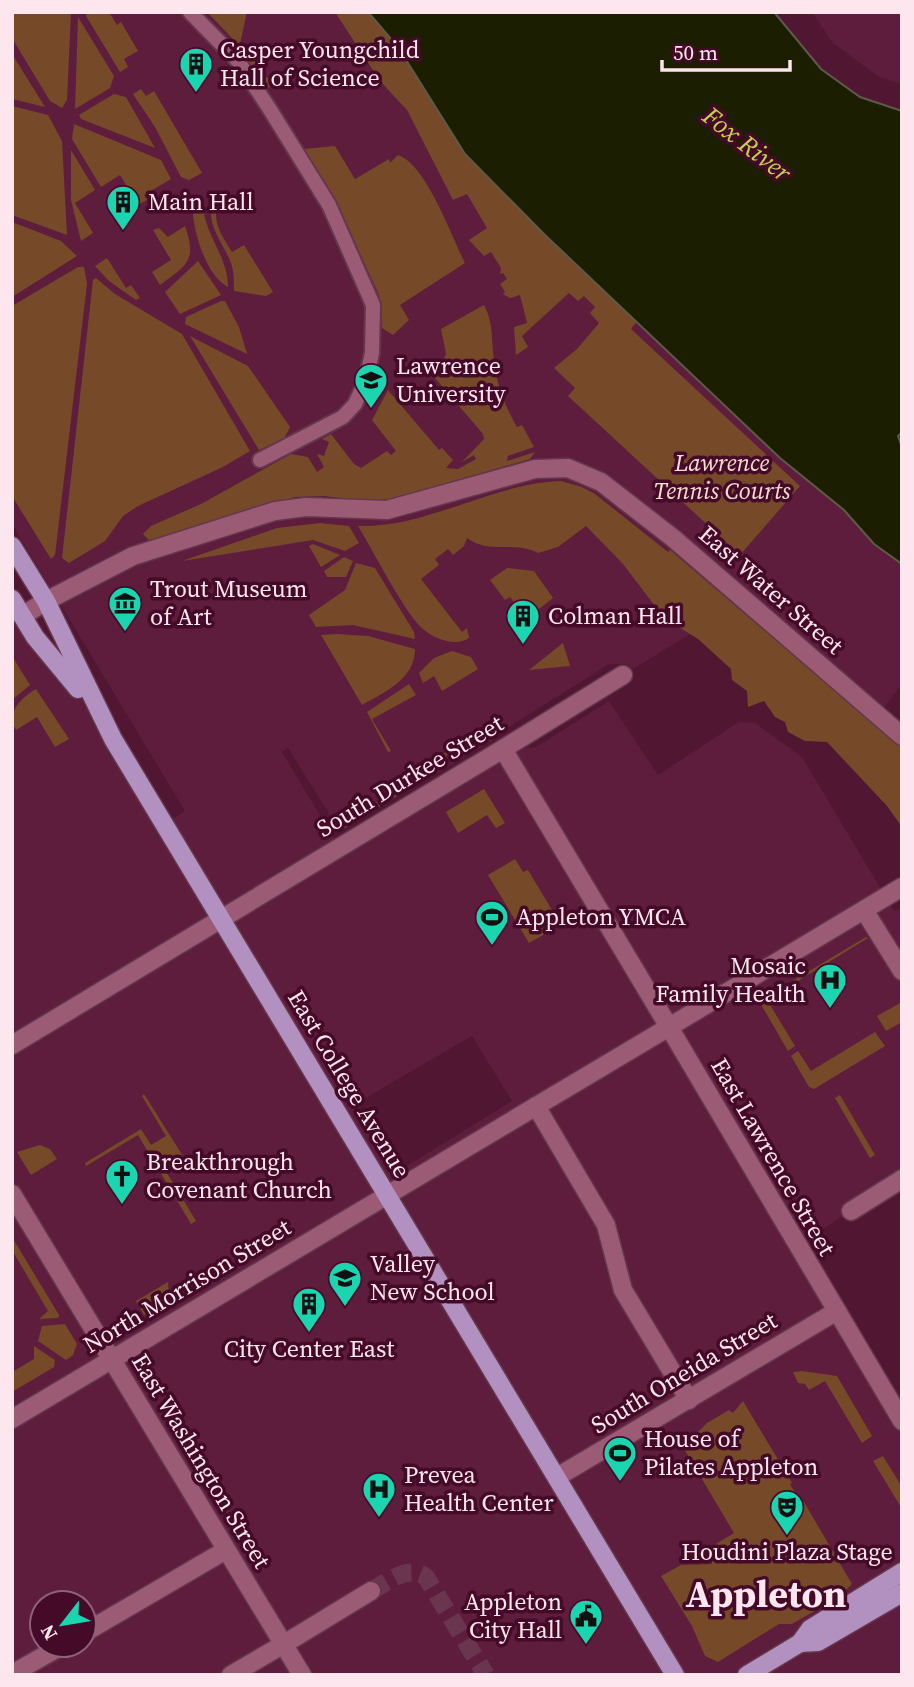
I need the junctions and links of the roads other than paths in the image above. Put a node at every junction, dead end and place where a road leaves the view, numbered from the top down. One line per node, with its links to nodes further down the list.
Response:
1 (190, 12): 2 (street)
2 (260, 460)
3 (12, 546): 5 (main road, East College Avenue)
4 (12, 600): 6 (main road, East College Avenue)
5 (46, 601): 6 (street); 8 (main road, East College Avenue); 9 (street, East Water Street)
6 (17, 619): 8 (main road, East College Avenue)
7 (623, 675): 10 (street, South Durkee Street)
8 (99, 716): 13 (main road, East College Avenue)
9 (902, 736)
10 (503, 749): 13 (street, South Durkee Street); 15 (street, East Lawrence Street)
11 (902, 887): 12 (street)
12 (864, 910): 14 (street); 15 (street)
13 (222, 920): 16 (street, South Durkee Street); 20 (main road, East College Avenue)
14 (902, 971)
15 (668, 1027): 17 (street, North Morrison Street); 22 (street, East Lawrence Street)
16 (12, 1045)
17 (537, 1106): 20 (street, North Morrison Street); 24 (street)
18 (902, 1179): 21 (street)
19 (12, 1194): 23 (street, East Washington Street)
20 (387, 1195): 23 (street, North Morrison Street); 27 (main road, East College Avenue)
21 (851, 1211)
22 (837, 1311): 24 (street, South Oneida Street); 26 (street, East Lawrence Street)
23 (112, 1359): 25 (street, North Morrison Street); 28 (street, East Washington Street)
24 (688, 1399): 27 (street, South Oneida Street)
25 (12, 1419)
26 (902, 1421)
27 (557, 1477): 39 (main road, East College Avenue)
28 (226, 1550): 32 (street); 34 (street, East Washington Street)
29 (902, 1572): 33 (main road)
30 (370, 1591): 34 (street)
31 (902, 1593): 33 (main road)
32 (98, 1625)
33 (800, 1643): 40 (main road)
34 (284, 1644): 37 (street); 38 (street, East Washington Street)
35 (38, 1659): 36 (street)
36 (12, 1674)
37 (231, 1675)
38 (302, 1675)
39 (675, 1675)
40 (747, 1675)

